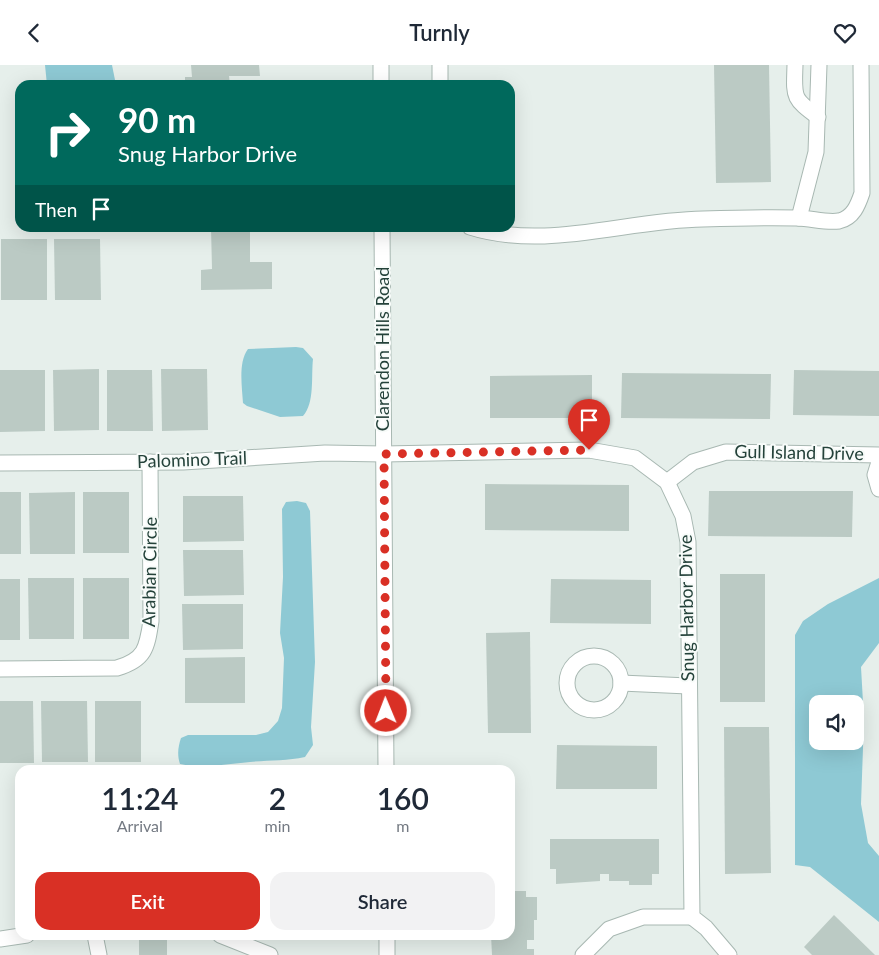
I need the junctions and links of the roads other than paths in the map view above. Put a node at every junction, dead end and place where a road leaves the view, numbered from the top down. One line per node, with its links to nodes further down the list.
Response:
1 (380, 65): 6 (street)
2 (440, 65): 7 (street)
3 (795, 65): 8 (street)
4 (819, 65): 8 (street)
5 (861, 65): 9 (street)
6 (381, 80)
7 (440, 80)
8 (818, 117): 9 (street)
9 (799, 218): 11 (street)
10 (382, 232): 12 (street, Clarendon Hills Road)
11 (490, 232)
12 (384, 454): 16 (street, Palomino Trail); 17 (street, Snug Harbor Drive); 22 (street, Clarendon Hills Road)
13 (879, 455): 17 (street, Gull Island Drive)
14 (879, 462): 18 (street, Gull Island Drive)
15 (0, 463): 16 (street, Palomino Trail)
16 (150, 463): 19 (street, Arabian Circle)
17 (667, 482): 21 (street, Snug Harbor Drive)
18 (879, 489)
19 (0, 669)
20 (621, 683): 21 (street)
21 (688, 686): 23 (street, Snug Harbor Drive)
22 (386, 765)
23 (692, 917): 32 (street); 33 (street)
24 (15, 937): 25 (street)
25 (0, 939)
26 (96, 940): 29 (street)
27 (232, 940): 30 (street)
28 (387, 940): 31 (street)
29 (99, 955)
30 (270, 955)
31 (387, 955)
32 (583, 955)
33 (729, 955)

